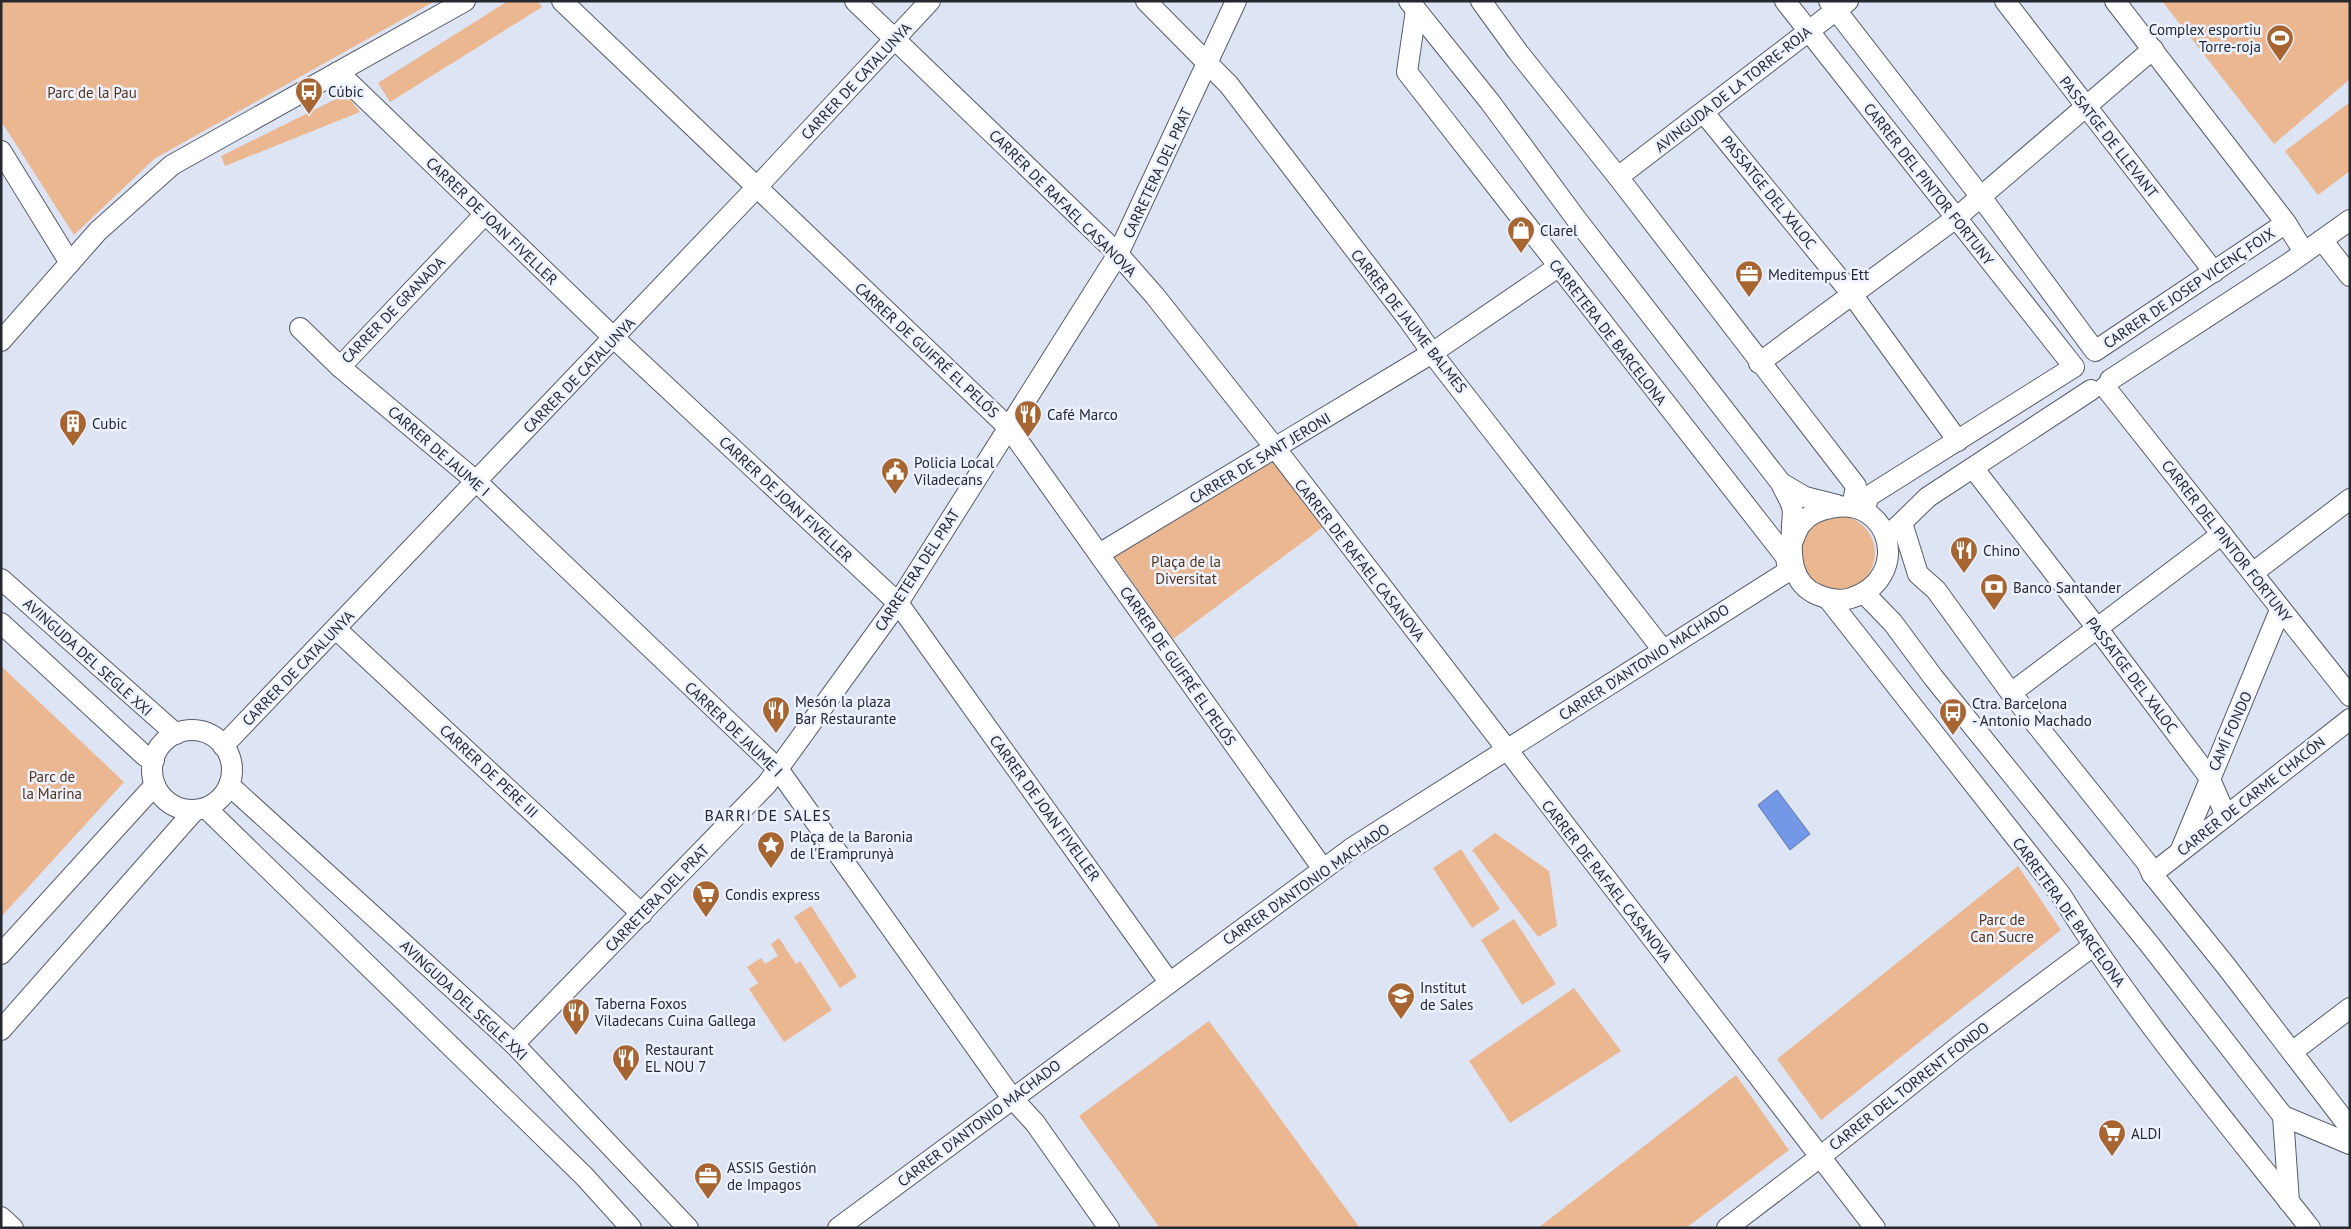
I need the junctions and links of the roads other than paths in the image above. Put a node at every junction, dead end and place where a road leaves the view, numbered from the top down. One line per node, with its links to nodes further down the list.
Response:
1 (466, 1): 17 (street)
2 (562, 1): 22 (street, CARRER DE GUIFRÉ EL PELÓS)
3 (855, 1): 14 (street, CARRER DE RAFAEL CASANOVA)
4 (930, 1): 14 (street, CARRER DE CATALUNYA)
5 (1146, 1): 16 (street, CARRER DE JAUME BALMES)
6 (1236, 1): 16 (street, CARRETERA DEL PRAT)
7 (1481, 1): 21 (street)
8 (1785, 1): 13 (street, CARRER DEL PINTOR FORTUNY)
9 (2005, 1): 18 (street, PASSATGE DE LLEVANT)
10 (2115, 1): 15 (street)
11 (1417, 4): 32 (street, CARRETERA DE BARCELONA); 50 (street, CARRETERA DE BARCELONA)
12 (1837, 4): 13 (street, AVINGUDA DE LA TORRE-ROJA); 23 (street, CARRER DEL PINTOR FORTUNY)
13 (1808, 31): 19 (street, AVINGUDA DE LA TORRE-ROJA); 25 (street, CARRER DEL PINTOR FORTUNY)
14 (895, 39): 22 (street, CARRER DE CATALUNYA); 30 (street, CARRER DE RAFAEL CASANOVA)
15 (2153, 49): 18 (street); 27 (street)
16 (1208, 63): 30 (street, CARRETERA DEL PRAT); 40 (street, CARRER DE JAUME BALMES)
17 (338, 72): 24 (street, CARRER DE JOAN FIVELLER); 31 (street)
18 (2086, 107): 23 (street); 33 (street, PASSATGE DE LLEVANT)
19 (1704, 113): 21 (street, AVINGUDA DE LA TORRE-ROJA); 35 (street, PASSATGE DEL XALOC)
20 (1, 151): 31 (street)
21 (1618, 177): 41 (street)
22 (756, 188): 37 (street, CARRER DE CATALUNYA); 45 (street, CARRER DE GUIFRÉ EL PELÓS)
23 (1981, 197): 25 (street); 39 (street, CARRER DEL PINTOR FORTUNY)
24 (485, 214): 37 (street, CARRER DE JOAN FIVELLER); 42 (street, CARRER DE GRANADA)
25 (1956, 218): 35 (street); 43 (street, CARRER DEL PINTOR FORTUNY)
26 (2350, 220): 28 (street)
27 (2286, 223): 29 (street, CARRER DE JOSEP VICENÇ FOIX); 33 (street, CARRER DE JOSEP VICENÇ FOIX)
28 (2322, 240): 29 (street); 34 (street)
29 (2304, 252): 44 (street)
30 (1118, 254): 45 (street, CARRETERA DEL PRAT); 47 (street, CARRER DE RAFAEL CASANOVA)
31 (70, 263): 38 (street)
32 (1551, 271): 40 (street, CARRER DE SANT JERONI); 58 (street, CARRETERA DE BARCELONA)
33 (2214, 272): 39 (street, CARRER DE JOSEP VICENÇ FOIX)
34 (2350, 276)
35 (1851, 293): 41 (street); 46 (street, PASSATGE DEL XALOC)
36 (300, 328): 42 (street, CARRER DE GRANADA)
37 (614, 338): 49 (street, CARRER DE CATALUNYA); 63 (street, CARRER DE JOAN FIVELLER)
38 (1, 341)
39 (2095, 351): 43 (street); 44 (street)
40 (1426, 357): 47 (street, CARRER DE SANT JERONI); 68 (street, CARRER DE JAUME BALMES)
41 (1759, 362): 52 (street)
42 (340, 367): 49 (street, CARRER DE JAUME I)
43 (2074, 367): 44 (street); 46 (street)
44 (2102, 386): 48 (street); 54 (street, CARRER DEL PINTOR FORTUNY)
45 (1009, 428): 57 (street, CARRER DE GUIFRÉ EL PELÓS); 63 (street, CARRETERA DEL PRAT)
46 (1958, 441): 52 (street)
47 (1276, 449): 57 (street, CARRER DE SANT JERONI); 74 (street, CARRER DE RAFAEL CASANOVA)
48 (1974, 469): 53 (street); 66 (street, PASSATGE DEL XALOC)
49 (477, 482): 67 (street, CARRER DE CATALUNYA); 76 (street, CARRER DE JAUME I)
50 (1781, 484): 52 (street, CARRETERA DE BARCELONA); 56 (street, CARRETERA DE BARCELONA)
51 (2350, 499): 59 (street)
52 (1852, 508): 55 (street); 56 (street)
53 (1902, 522): 55 (street); 69 (street)
54 (2222, 534): 59 (street, CARRER DEL PINTOR FORTUNY); 66 (street)
55 (1886, 537): 61 (street)
56 (1792, 544): 58 (street)
57 (1099, 554): 83 (street, CARRER DE GUIFRÉ EL PELÓS)
58 (1790, 569): 62 (street); 68 (street, CARRER D'ANTONIO MACHADO)
59 (2254, 572): 64 (street, CARRER DEL PINTOR FORTUNY)
60 (1, 579): 72 (street, AVINGUDA DEL SEGLE XXI)
61 (1864, 593): 62 (street); 94 (street)
62 (1829, 600): 86 (street, CARRETERA DE BARCELONA)
63 (898, 603): 76 (street, CARRETERA DEL PRAT); 88 (street, CARRER DE JOAN FIVELLER)
64 (2280, 610): 70 (street, CARRER DEL PINTOR FORTUNY); 77 (street, CAMÍ FONDO)
65 (1, 623): 75 (street)
66 (2097, 628): 69 (street); 77 (street, PASSATGE DEL XALOC)
67 (336, 629): 73 (street, CARRER DE CATALUNYA); 85 (street, CARRER DE PERE III)
68 (1663, 650): 74 (street, CARRER D'ANTONIO MACHADO)
69 (2012, 693): 84 (street)
70 (2350, 696)
71 (2350, 719): 81 (street, CARRER DE CARME CHACÓN)
72 (176, 734): 73 (street); 75 (street)
73 (223, 746): 78 (street)
74 (1507, 751): 83 (street, CARRER D'ANTONIO MACHADO); 97 (street, CARRER DE RAFAEL CASANOVA)
75 (154, 760): 79 (street)
76 (778, 769): 85 (street, CARRETERA DEL PRAT); 93 (street, CARRER DE JAUME I)
77 (2209, 777): 81 (street, PASSATGE DEL XALOC); 82 (street, CAMÍ FONDO)
78 (229, 784): 80 (street); 91 (street, AVINGUDA DEL SEGLE XXI)
79 (155, 785): 80 (street); 87 (street)
80 (200, 809): 90 (street); 101 (street)
81 (2226, 816): 82 (street, CARRER DE CARME CHACÓN)
82 (2180, 852): 84 (street, CARRER DE CARME CHACÓN)
83 (1322, 870): 88 (street, CARRER D'ANTONIO MACHADO)
84 (2152, 874): 92 (street)
85 (642, 914): 91 (street, CARRETERA DEL PRAT)
86 (2093, 946): 97 (street, CARRER DEL TORRENT FONDO); 98 (street, CARRETERA DE BARCELONA)
87 (1, 954)
88 (1169, 982): 93 (street, CARRER D'ANTONIO MACHADO)
89 (2350, 1008): 92 (street)
90 (1, 1030)
91 (514, 1044): 102 (street, AVINGUDA DEL SEGLE XXI)
92 (2292, 1052): 95 (street)
93 (1012, 1098): 103 (street, CARRER D'ANTONIO MACHADO); 104 (street, CARRER DE JAUME I)
94 (2283, 1116): 96 (street); 98 (street)
95 (2350, 1128)
96 (2350, 1144)
97 (1820, 1158): 105 (street, CARRER DEL TORRENT FONDO); 106 (street, CARRER DE RAFAEL CASANOVA)
98 (2289, 1202): 107 (street, CARRETERA DE BARCELONA)
99 (1, 1217): 100 (street)
100 (13, 1228)
101 (631, 1228)
102 (688, 1228)
103 (838, 1228)
104 (1109, 1228)
105 (1727, 1228)
106 (1875, 1228)
107 (2310, 1228)

